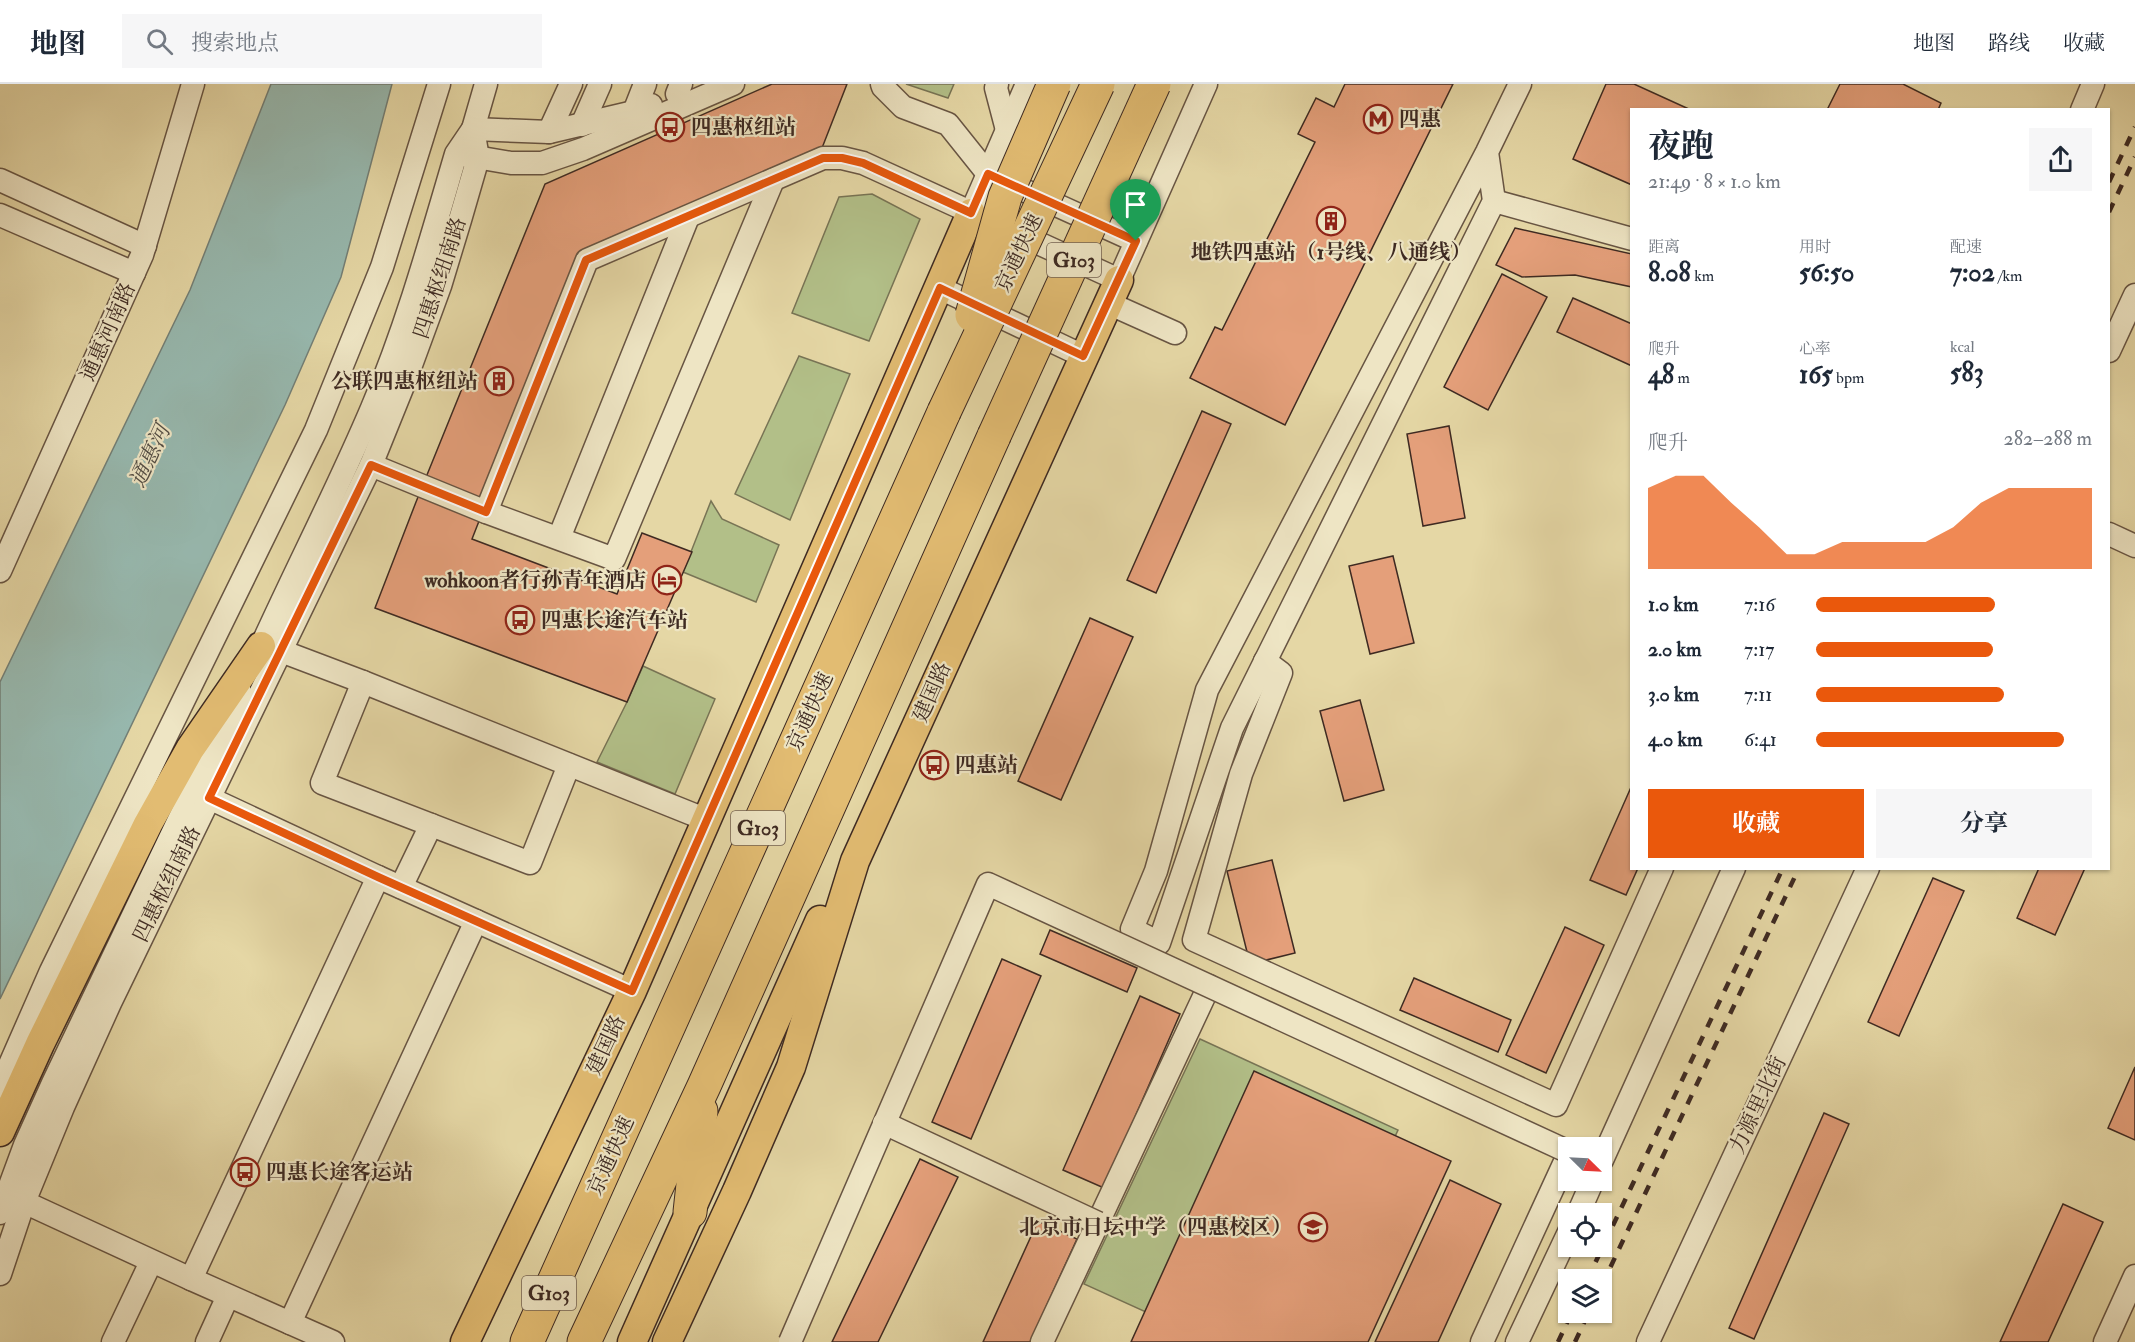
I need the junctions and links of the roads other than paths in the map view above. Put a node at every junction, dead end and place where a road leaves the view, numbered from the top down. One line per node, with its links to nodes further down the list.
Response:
1 (193, 84): 36 (street, 通惠河南路)
2 (439, 84): 68 (street)
3 (486, 84): 22 (street, 四惠枢纽南路)
4 (571, 84): 24 (street)
5 (600, 84): 21 (street)
6 (645, 84): 20 (street)
7 (698, 84): 18 (street)
8 (733, 84): 26 (street)
9 (882, 84): 27 (street)
10 (997, 84): 23 (street)
11 (1027, 84): 23 (street, 建国路)
12 (1054, 84): 44 (highway, bridge)
13 (1098, 84): 44 (highway, 京通快速 / G103, bridge)
14 (1154, 84): 67 (highway, G103, bridge)
15 (1206, 84): 35 (street)
16 (1520, 84): 25 (street)
17 (2094, 84): 19 (street)
18 (679, 89): 20 (street)
19 (2083, 108)
20 (634, 112): 21 (street)
21 (582, 125): 24 (street)
22 (473, 129): 24 (street); 26 (street, 四惠枢纽南路)
23 (1007, 130): 27 (street, 建国路)
24 (549, 132)
25 (1487, 152): 30 (street); 52 (street)
26 (467, 156): 45 (street, 四惠枢纽南路); 51 (street, 四惠枢纽南路)
27 (988, 174): 31 (street, 建国路); 35 (street)
28 (0, 180): 36 (street)
29 (773, 180): 31 (street); 33 (street); 48 (street)
30 (1494, 201): 34 (street); 52 (street)
31 (971, 213): 38 (main road, 建国路); 39 (street)
32 (0, 215): 37 (street)
33 (688, 217): 46 (street); 48 (street)
34 (1630, 238)
35 (1136, 241): 39 (street)
36 (145, 246): 37 (street, 通惠河南路)
37 (135, 273): 50 (street, 通惠河南路)
38 (940, 288): 43 (street); 56 (main road, 建国路)
39 (1114, 292): 41 (street); 43 (main road, 建国路)
40 (2135, 295): 42 (street)
41 (1175, 333)
42 (2110, 349)
43 (1083, 356): 58 (main road, 建国路)
44 (945, 412): 78 (highway, 京通快速 / G103)
45 (371, 465): 46 (street); 51 (street, 四惠枢纽南路)
46 (486, 512): 48 (street)
47 (2110, 534): 49 (street)
48 (559, 538)
49 (2135, 546)
50 (0, 571)
51 (271, 649): 53 (street); 55 (street, 四惠枢纽南路); 70 (main road); 76 (street, 四惠枢纽南路)
52 (1265, 661): 59 (street)
53 (363, 682): 54 (street); 57 (street)
54 (568, 765): 56 (street); 57 (street)
55 (209, 798): 62 (street); 74 (street, 四惠枢纽南路)
56 (707, 820): 66 (main road, 建国路)
57 (431, 825): 63 (street)
58 (855, 861): 75 (main road); 94 (main road, 建国路)
59 (1661, 870)
60 (1733, 870): 71 (street)
61 (1867, 870): 99 (street, 力源里北街)
62 (378, 877): 63 (street); 83 (street)
63 (400, 887): 64 (street)
64 (476, 921): 66 (street); 85 (street)
65 (1209, 986): 69 (street, bridge); 72 (street, bridge); 77 (street)
66 (632, 991): 89 (main road, 建国路)
67 (704, 1086): 75 (highway); 92 (highway, G103)
68 (0, 1087)
69 (884, 1123): 77 (street, bridge); 95 (street, bridge)
70 (0, 1132)
71 (1612, 1138)
72 (1558, 1148)
73 (1558, 1177): 97 (street)
74 (24, 1202): 80 (street); 81 (street, 四惠枢纽南路)
75 (690, 1212): 93 (main road)
76 (0, 1213)
77 (1098, 1223): 96 (street)
78 (572, 1244): 90 (highway); 91 (highway, 京通快速 / G103)
79 (1558, 1255): 98 (street)
80 (151, 1262): 83 (street); 86 (street)
81 (0, 1274)
82 (2135, 1276): 100 (street)
83 (191, 1279): 84 (street)
84 (228, 1296): 85 (street); 87 (street)
85 (297, 1331): 88 (street)
86 (113, 1342)
87 (207, 1342)
88 (333, 1342)
89 (465, 1342)
90 (505, 1342)
91 (526, 1342)
92 (584, 1342)
93 (632, 1342)
94 (667, 1342)
95 (790, 1342)
96 (1042, 1342)
97 (1482, 1342)
98 (1517, 1342)
99 (1648, 1342)
100 (2105, 1342)

